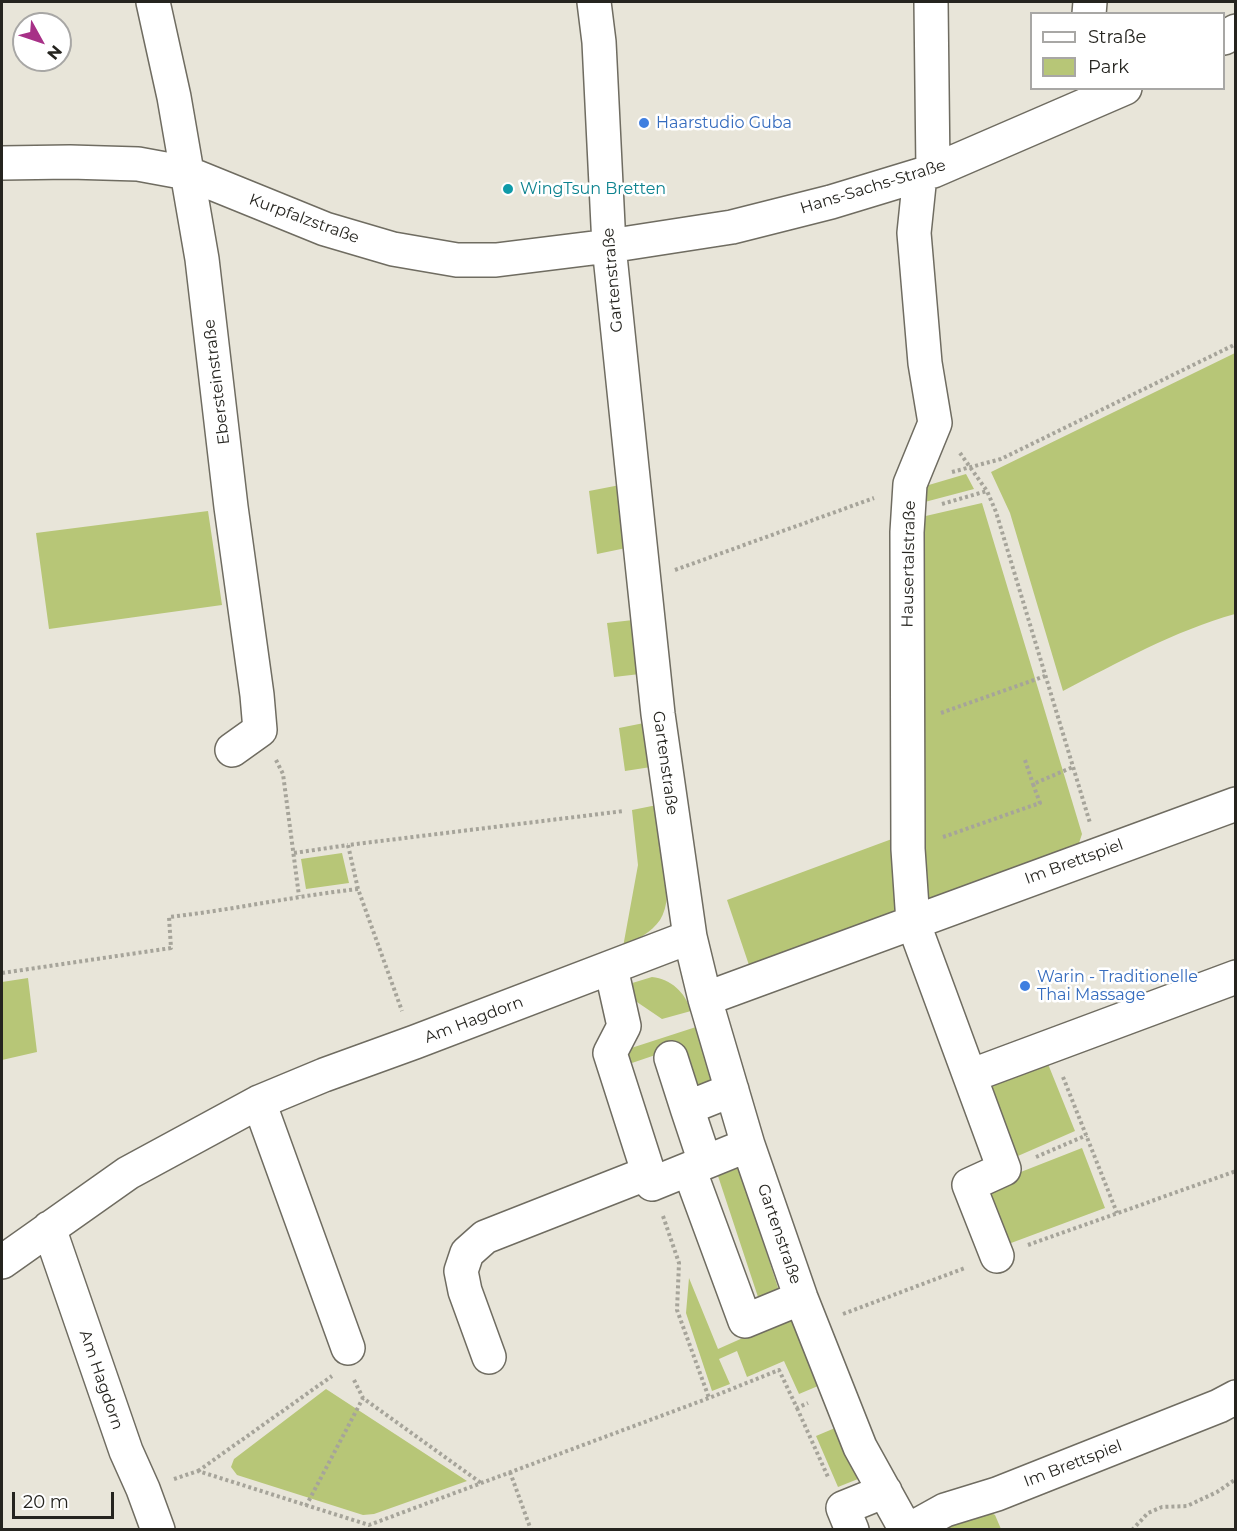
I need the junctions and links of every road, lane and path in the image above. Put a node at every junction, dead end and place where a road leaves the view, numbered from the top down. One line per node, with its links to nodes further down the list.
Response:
1 (153, 2): 7 (street, Ebersteinstraße)
2 (594, 2): 9 (street, Gartenstraße)
3 (931, 2): 8 (street, Hausertalstraße)
4 (1116, 90): 5 (street, Hans-Sachs-Straße)
5 (1078, 99): 8 (street, Hans-Sachs-Straße)
6 (2, 162): 7 (street, Kurpfalzstraße)
7 (186, 173): 9 (street, Kurpfalzstraße); 16 (street, Ebersteinstraße)
8 (927, 173): 9 (street, Hans-Sachs-Straße); 12 (street, Hausertalstraße)
9 (609, 246): 13 (street, Gartenstraße)
10 (1236, 344): 11 (path)
11 (987, 491): 12 (path); 14 (path)
12 (910, 498): 13 (path); 15 (street, Hausertalstraße)
13 (644, 582): 30 (street, Gartenstraße)
14 (1045, 676): 15 (path); 19 (path)
15 (908, 725): 24 (street, Hausertalstraße)
16 (260, 730): 17 (street); 25 (path)
17 (232, 750)
18 (1025, 760): 20 (path)
19 (1073, 767): 20 (path); 26 (path)
20 (1033, 784): 24 (path)
21 (1236, 804): 26 (street, Im Brettspiel)
22 (624, 811): 23 (path)
23 (348, 845): 25 (path); 27 (path)
24 (908, 849): 29 (street, Hausertalstraße)
25 (294, 853): 28 (path)
26 (1099, 853): 29 (street, Im Brettspiel)
27 (358, 889): 28 (path); 35 (path)
28 (299, 896): 32 (path)
29 (913, 922): 34 (street, Im Brettspiel); 38 (street)
30 (690, 937): 31 (street, Am Hagdorn); 34 (street, Gartenstraße)
31 (611, 968): 35 (street, Am Hagdorn); 47 (street)
32 (2, 973)
33 (1236, 977): 36 (street)
34 (705, 999): 39 (street, Gartenstraße)
35 (415, 1042): 40 (street, Am Hagdorn)
36 (1051, 1045): 38 (street); 42 (path)
37 (671, 1058): 41 (street)
38 (970, 1076): 45 (street)
39 (732, 1090): 41 (street); 43 (street, Gartenstraße)
40 (259, 1102): 49 (street, Am Hagdorn); 54 (street)
41 (687, 1108): 44 (street)
42 (1087, 1135): 45 (path); 48 (path)
43 (748, 1145): 44 (street); 52 (street, Gartenstraße)
44 (697, 1166): 47 (street); 52 (street)
45 (1004, 1169): 50 (street)
46 (1236, 1171): 48 (path)
47 (650, 1179): 53 (street); 57 (path)
48 (1117, 1213): 50 (path)
49 (49, 1228): 51 (street, Am Hagdorn); 63 (street, Am Hagdorn)
50 (997, 1256): 52 (path)
51 (2, 1262)
52 (806, 1313): 55 (street, Gartenstraße)
53 (489, 1356)
54 (343, 1360): 59 (path)
55 (836, 1390): 58 (path); 64 (street, Gartenstraße)
56 (1236, 1397): 69 (street, Im Brettspiel)
57 (709, 1398): 58 (path); 60 (path)
58 (796, 1408): 66 (path)
59 (198, 1472): 63 (path); 65 (path)
60 (510, 1472): 62 (path); 68 (path)
61 (1236, 1479): 70 (path)
62 (481, 1483): 65 (path); 65 (path)
63 (143, 1489): 67 (street, Am Hagdorn)
64 (885, 1491): 66 (street); 69 (street, Gartenstraße)
65 (306, 1506)
66 (847, 1519)
67 (158, 1530)
68 (531, 1530)
69 (907, 1530)
70 (1132, 1530)

